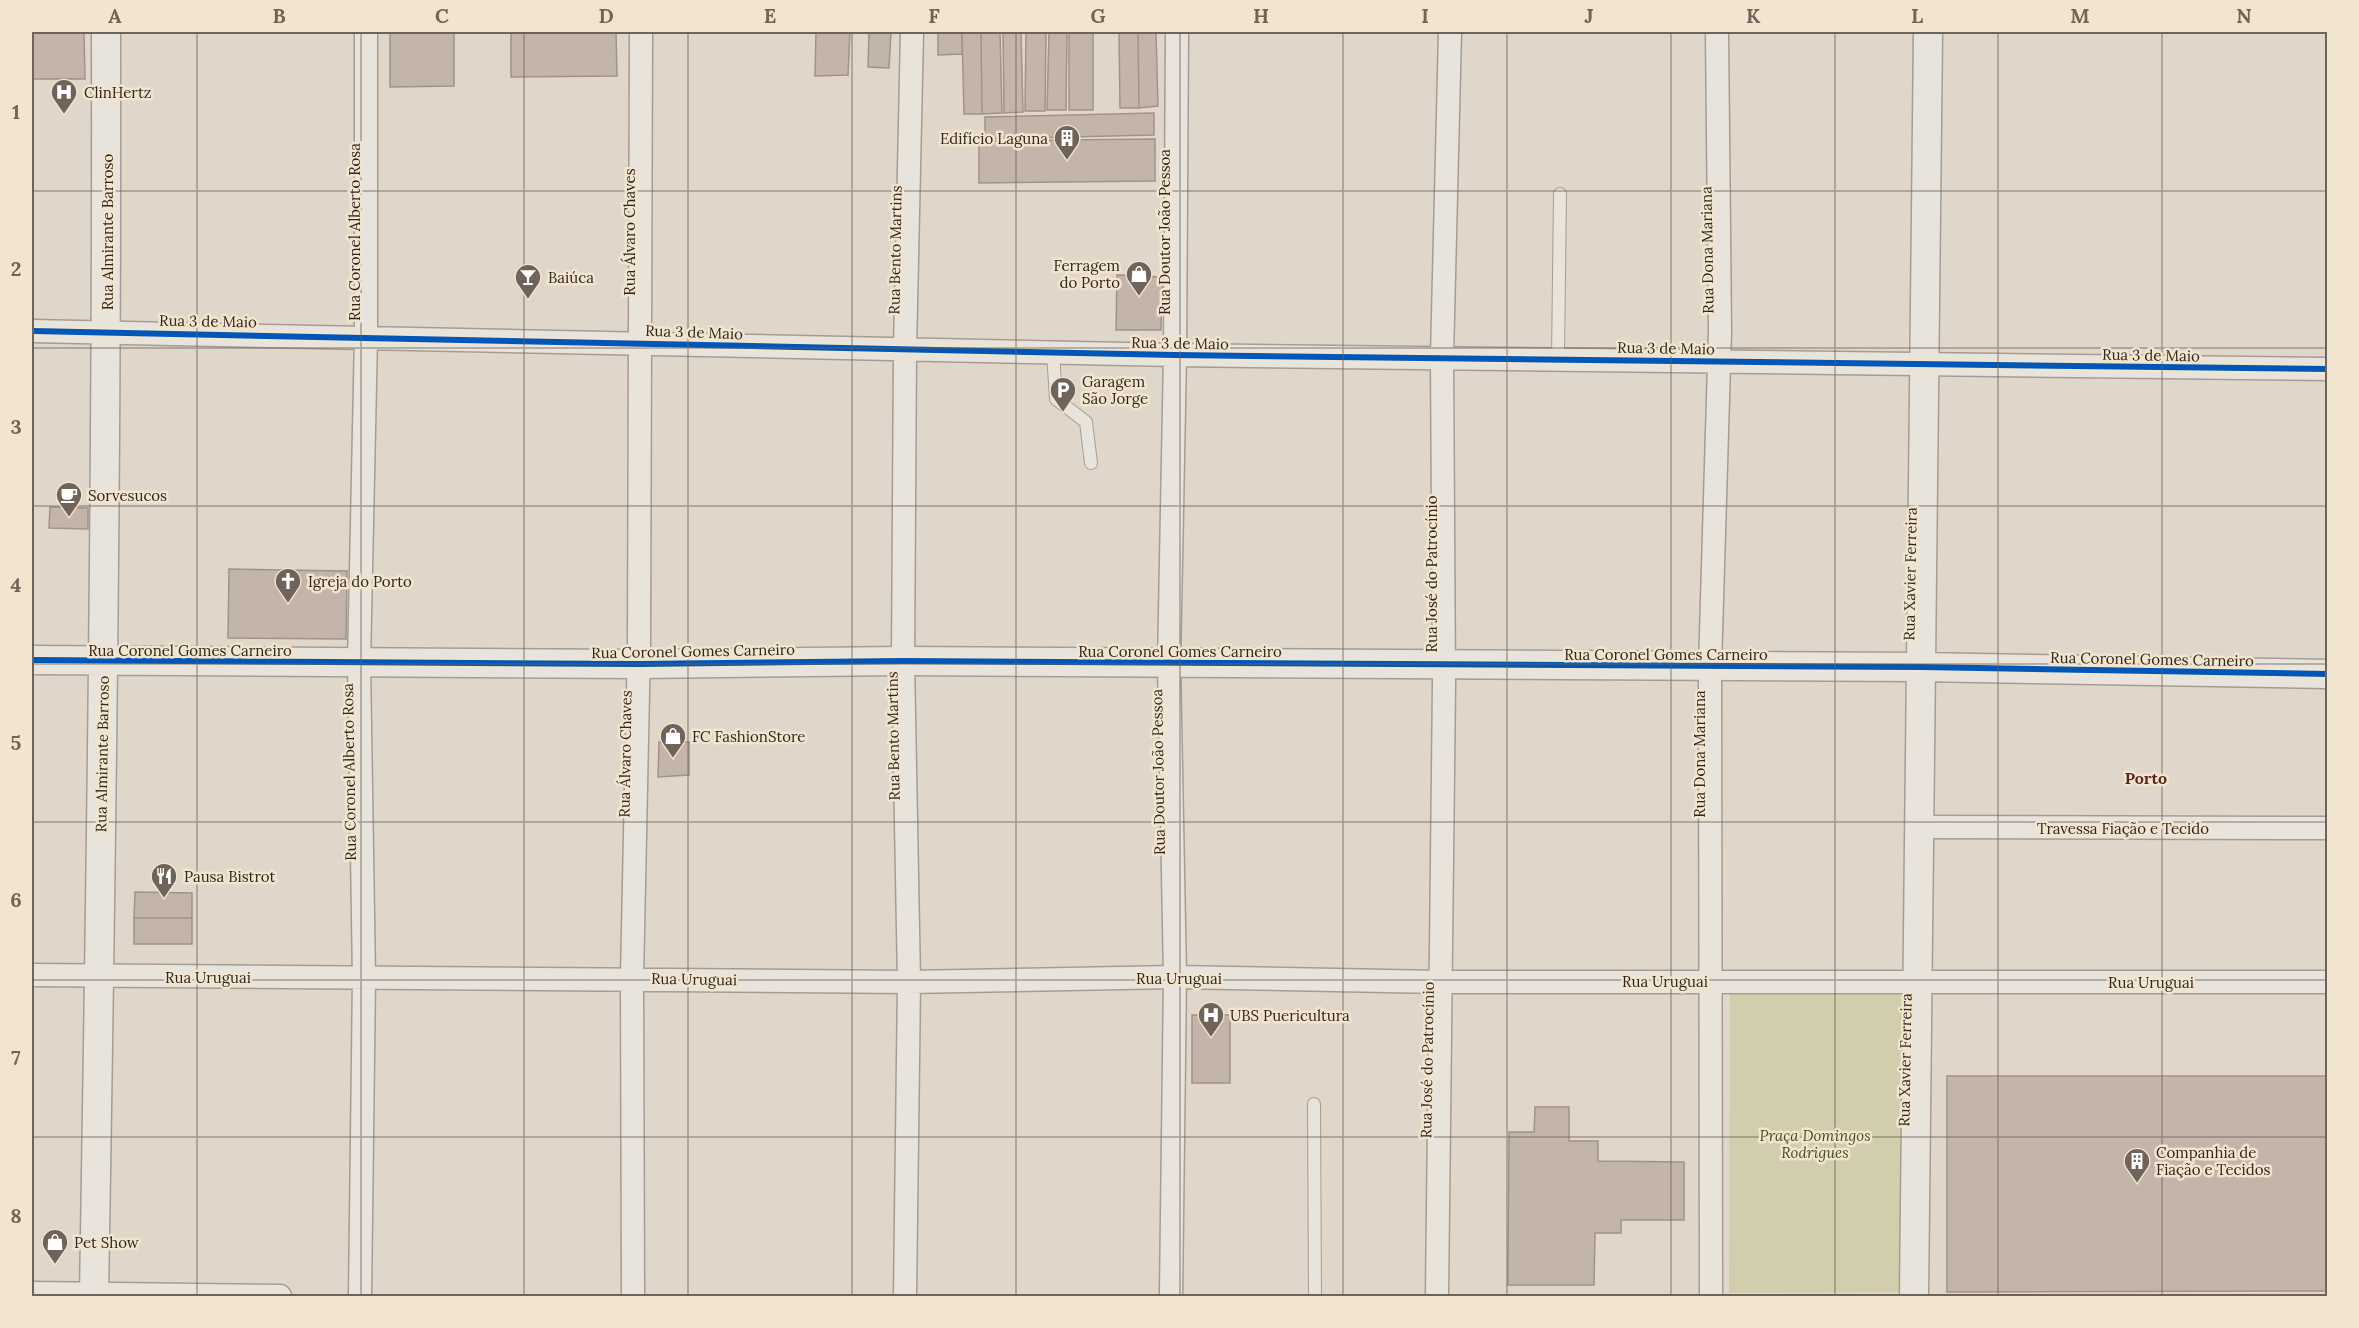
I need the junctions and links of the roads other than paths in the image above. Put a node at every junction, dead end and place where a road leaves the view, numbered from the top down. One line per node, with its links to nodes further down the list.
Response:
1 (106, 32): 11 (street, Rua Almirante Barroso)
2 (366, 32): 12 (street, Rua Coronel Alberto Rosa)
3 (641, 32): 13 (street, Rua Álvaro Chaves)
4 (912, 32): 14 (street, Rua Bento Martins)
5 (1177, 32): 16 (street, Rua Doutor João Pessoa)
6 (1450, 32): 17 (street, Rua José do Patrocínio)
7 (1717, 32): 19 (street, Rua Dona Mariana)
8 (1928, 32): 20 (street, Rua Xavier Ferreira)
9 (1560, 194): 18 (lane)
10 (32, 331): 11 (street, Rua 3 de Maio)
11 (107, 331): 12 (street, Rua 3 de Maio); 25 (street, Rua Almirante Barroso)
12 (366, 336): 13 (street, Rua 3 de Maio); 26 (street, Rua Coronel Alberto Rosa)
13 (641, 342): 14 (street, Rua 3 de Maio); 27 (street, Rua Álvaro Chaves)
14 (905, 349): 15 (street, Rua 3 de Maio); 24 (street, Rua Bento Martins)
15 (1053, 352): 16 (street, Rua 3 de Maio); 22 (lane)
16 (1175, 355): 17 (street, Rua 3 de Maio); 28 (street, Rua Doutor João Pessoa)
17 (1442, 356): 18 (street, Rua 3 de Maio); 29 (street, Rua José do Patrocínio)
18 (1558, 358): 19 (street, Rua 3 de Maio)
19 (1719, 360): 20 (street, Rua 3 de Maio); 30 (street, Rua Dona Mariana)
20 (1924, 365): 21 (street, Rua 3 de Maio); 31 (street, Rua Xavier Ferreira)
21 (2328, 369)
22 (1091, 463)
23 (32, 660): 25 (street, Rua Coronel Gomes Carneiro)
24 (903, 661): 27 (street, Rua Coronel Gomes Carneiro); 28 (street, Rua Coronel Gomes Carneiro); 42 (street, Rua Bento Martins)
25 (103, 662): 26 (street, Rua Coronel Gomes Carneiro); 36 (street, Rua Almirante Barroso)
26 (359, 663): 27 (street, Rua Coronel Gomes Carneiro); 38 (street, Rua Coronel Alberto Rosa)
27 (639, 664): 39 (street, Rua Álvaro Chaves)
28 (1169, 664): 29 (street, Rua Coronel Gomes Carneiro); 37 (street, Rua Doutor João Pessoa)
29 (1443, 665): 30 (street, Rua Coronel Gomes Carneiro); 43 (street, Rua José do Patrocínio)
30 (1710, 667): 31 (street, Rua Coronel Gomes Carneiro); 40 (street, Rua Dona Mariana)
31 (1921, 667): 32 (street, Rua Coronel Gomes Carneiro); 33 (street, Rua Xavier Ferreira)
32 (2328, 674)
33 (1919, 827): 34 (street, Travessa Fiação e Tecido); 41 (street, Rua Xavier Ferreira)
34 (2328, 828)
35 (32, 975): 36 (street, Rua Uruguai)
36 (100, 977): 38 (street, Rua Uruguai); 47 (street, Rua Almirante Barroso)
37 (1175, 977): 42 (street, Rua Uruguai); 43 (street, Rua Uruguai); 52 (street, Rua Doutor João Pessoa)
38 (364, 978): 39 (street, Rua Uruguai); 49 (street, Rua Coronel Alberto Rosa)
39 (632, 978): 42 (street, Rua Uruguai); 50 (street, Rua Álvaro Chaves)
40 (1712, 981): 41 (street, Rua Uruguai); 43 (street, Rua Uruguai); 55 (street, Rua Dona Mariana)
41 (1918, 981): 44 (street, Rua Uruguai); 56 (street, Rua Xavier Ferreira)
42 (909, 982): 51 (street, Rua Bento Martins)
43 (1440, 982): 54 (street, Rua José do Patrocínio)
44 (2328, 982)
45 (1314, 1104): 53 (lane)
46 (32, 1293): 47 (street)
47 (94, 1296): 48 (street)
48 (280, 1296)
49 (360, 1296)
50 (633, 1296)
51 (905, 1296)
52 (1171, 1296)
53 (1315, 1296)
54 (1437, 1296)
55 (1711, 1296)
56 (1914, 1296)

